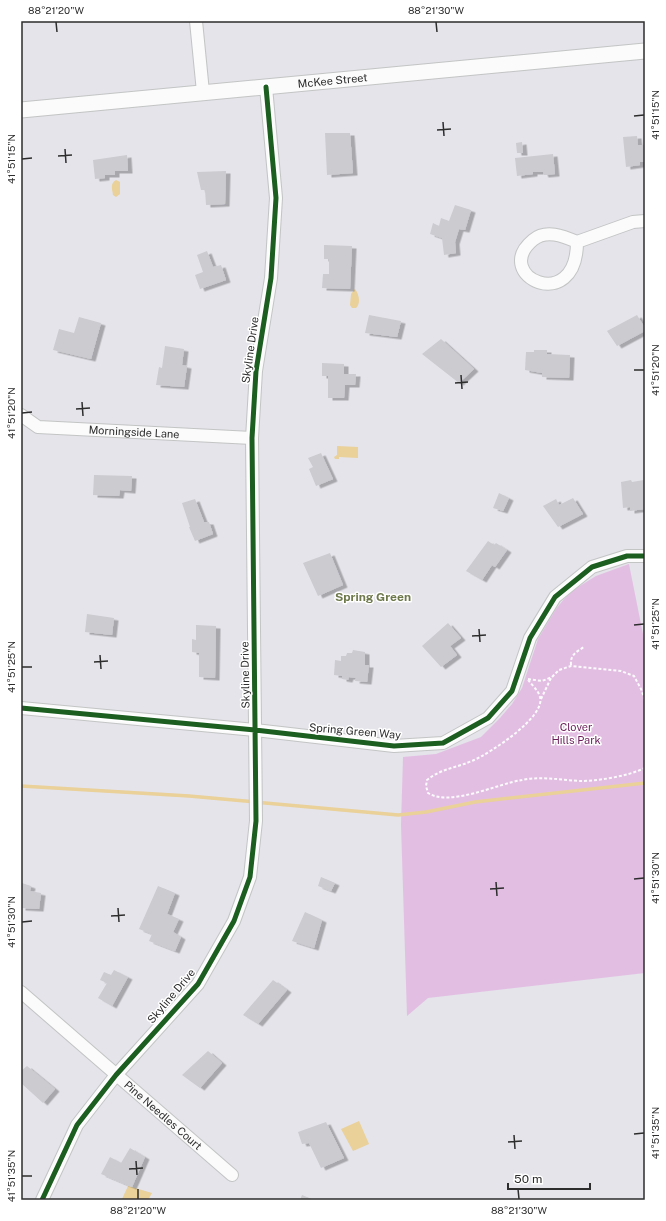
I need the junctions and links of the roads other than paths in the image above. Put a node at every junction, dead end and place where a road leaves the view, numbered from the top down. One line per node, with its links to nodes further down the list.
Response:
1 (196, 21): 4 (street)
2 (645, 51): 3 (street, McKee Street)
3 (266, 87): 4 (street, McKee Street); 9 (street, Skyline Drive)
4 (203, 92): 5 (street, McKee Street)
5 (21, 110)
6 (645, 220): 7 (street)
7 (577, 242): 7 (street)
8 (21, 415): 9 (street, Morningside Lane)
9 (252, 438): 12 (street, Skyline Drive)
10 (645, 556): 12 (street, Spring Green Way)
11 (21, 708): 12 (street, Spring Green Way)
12 (255, 730): 14 (street, Skyline Drive)
13 (21, 992): 14 (street, Pine Needles Court)
14 (116, 1075): 15 (street, Pine Needles Court); 16 (street, Skyline Drive)
15 (232, 1175)
16 (42, 1200)

